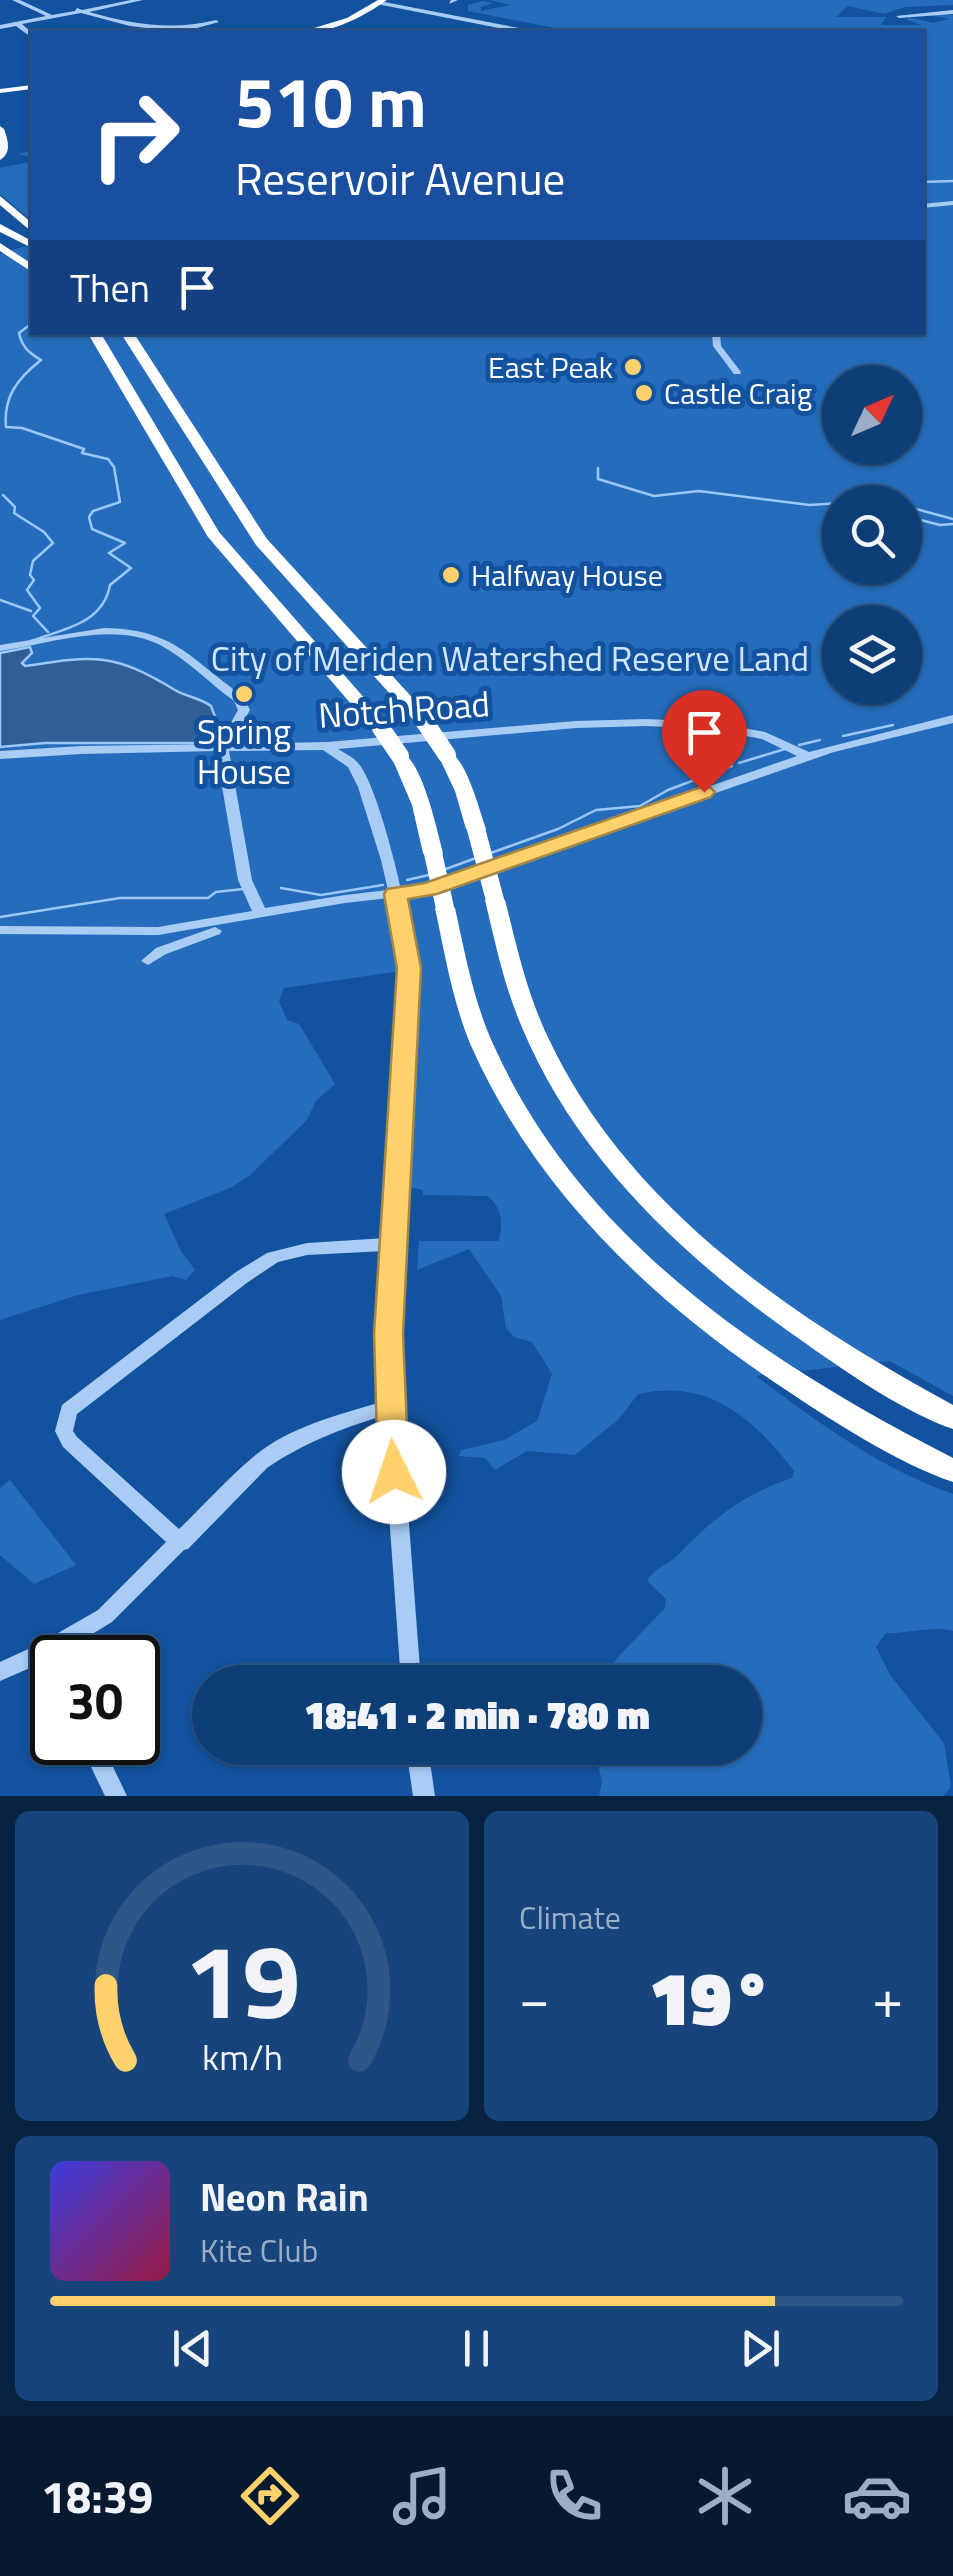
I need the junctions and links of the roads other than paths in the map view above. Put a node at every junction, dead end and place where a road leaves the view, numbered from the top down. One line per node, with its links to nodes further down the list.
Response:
1 (15, 0): 6 (street)
2 (140, 0): 4 (street)
3 (381, 2): 11 (main road); 12 (street)
4 (78, 10): 6 (street); 8 (street)
5 (953, 12): 7 (street)
6 (50, 16): 9 (street)
7 (899, 16)
8 (216, 22)
9 (16, 24): 10 (street); 13 (street)
10 (0, 27)
11 (313, 30)
12 (519, 30)
13 (30, 34)
14 (30, 87): 15 (main road)
15 (2, 90)
16 (0, 129): 17 (main road)
17 (2, 141): 18 (main road)
18 (0, 157)
19 (0, 199): 23 (highway)
20 (953, 203): 21 (street)
21 (925, 206)
22 (0, 227): 24 (highway)
23 (30, 228)
24 (30, 244)
25 (0, 246): 26 (highway)
26 (30, 267)
27 (95, 335): 45 (highway, bridge)
28 (128, 335): 44 (highway, bridge)
29 (716, 335): 30 (street)
30 (737, 372)
31 (0, 648): 34 (street)
32 (953, 718): 36 (street)
33 (326, 746): 34 (street, Notch Road); 36 (street, Notch Road); 37 (street)
34 (222, 749): 35 (street, Notch Road); 38 (street)
35 (0, 755)
36 (807, 756): 37 (street)
37 (396, 894): 38 (street); 42 (street)
38 (261, 914): 39 (street)
39 (238, 919): 40 (street); 41 (street)
40 (0, 930)
41 (148, 961)
42 (396, 1244): 43 (street); 46 (street)
43 (389, 1407): 46 (street); 49 (street)
44 (953, 1418)
45 (953, 1471)
46 (181, 1543): 47 (street)
47 (80, 1635)
48 (30, 1664): 50 (street)
49 (410, 1665)
50 (0, 1672)
51 (101, 1765): 53 (street)
52 (419, 1765): 54 (street)
53 (116, 1796)
54 (424, 1796)

